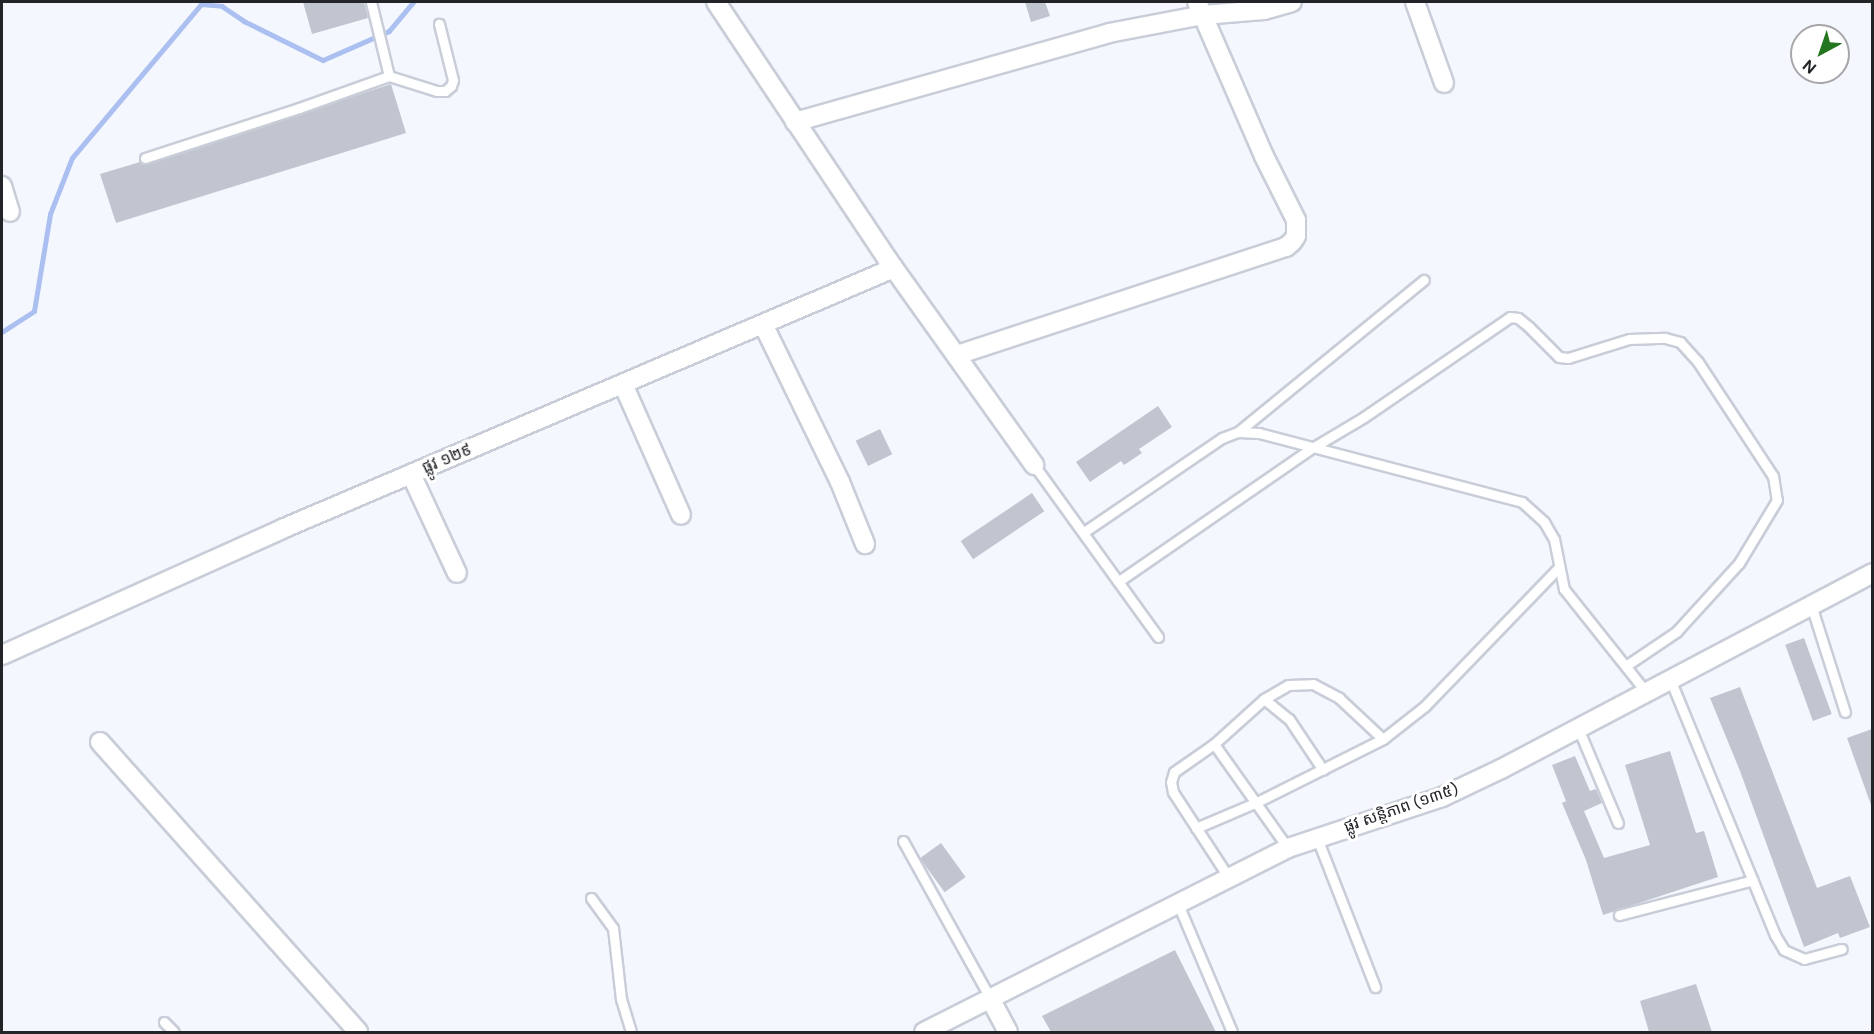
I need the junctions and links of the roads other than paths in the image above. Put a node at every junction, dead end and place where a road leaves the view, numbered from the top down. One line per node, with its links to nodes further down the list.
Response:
1 (371, 2): 7 (lane)
2 (716, 2): 9 (street)
3 (1292, 2): 5 (street)
4 (1414, 2): 8 (street)
5 (1200, 8): 9 (street); 16 (street)
6 (439, 24): 7 (lane)
7 (389, 76): 10 (lane)
8 (1444, 83)
9 (795, 122): 13 (street)
10 (145, 158)
11 (2, 186): 12 (street)
12 (10, 212)
13 (894, 268): 15 (street, ផ្លូវ ១២៩); 16 (street)
14 (1424, 280): 18 (lane)
15 (763, 324): 17 (street, ផ្លូវ ១២៩); 24 (street)
16 (957, 355): 20 (street)
17 (623, 384): 21 (street, ផ្លូវ ១២៩); 22 (street)
18 (1239, 432): 19 (lane); 23 (lane)
19 (1312, 448): 25 (lane); 28 (lane); 32 (lane)
20 (1034, 465): 23 (lane)
21 (411, 474): 26 (street); 31 (street, ផ្លូវ ១២៩)
22 (681, 515)
23 (1084, 532): 28 (lane)
24 (866, 544)
25 (1559, 567): 32 (lane); 38 (lane)
26 (457, 573)
27 (1872, 577): 29 (street, ផ្លូវ សន្តិភាព (១៣៥))
28 (1119, 581): 30 (lane)
29 (1811, 605): 33 (street, ផ្លូវ សន្តិភាព (១៣៥)); 36 (lane)
30 (1158, 637)
31 (2, 655)
32 (1628, 665): 34 (lane)
33 (1670, 679): 34 (street, ផ្លូវ សន្តិភាព (១៣៥)); 49 (lane)
34 (1646, 692): 37 (street, ផ្លូវ សន្តិភាព (១៣៥))
35 (1264, 699): 38 (lane); 40 (lane); 41 (lane)
36 (1845, 712)
37 (1578, 728): 43 (lane); 45 (street, ផ្លូវ សន្តិភាព (១៣៥))
38 (1383, 739): 41 (lane)
39 (100, 742): 58 (street)
40 (1214, 744): 42 (lane); 44 (lane)
41 (1323, 770): 42 (lane)
42 (1257, 802): 44 (lane); 47 (lane)
43 (1618, 823)
44 (1196, 828): 48 (lane)
45 (1317, 838): 47 (street, ផ្លូវ សន្តិភាព (១៣៥)); 54 (lane)
46 (903, 841): 55 (lane)
47 (1288, 848): 48 (street, ផ្លូវ សន្តិភាព (១៣៥))
48 (1229, 878): 51 (street, ផ្លូវ សន្តិភាព (១៣៥))
49 (1753, 880): 52 (lane); 53 (lane)
50 (591, 898): 59 (lane)
51 (1178, 904): 55 (street, ផ្លូវ សន្តិភាព (១៣៥)); 62 (lane)
52 (1619, 915)
53 (1842, 949)
54 (1376, 987)
55 (991, 999): 60 (street, ផ្លូវ សន្តិភាព (១៣៥)); 61 (street)
56 (164, 1022): 57 (lane)
57 (174, 1032)
58 (358, 1032)
59 (631, 1032)
60 (924, 1032)
61 (1008, 1032)
62 (1232, 1032)

